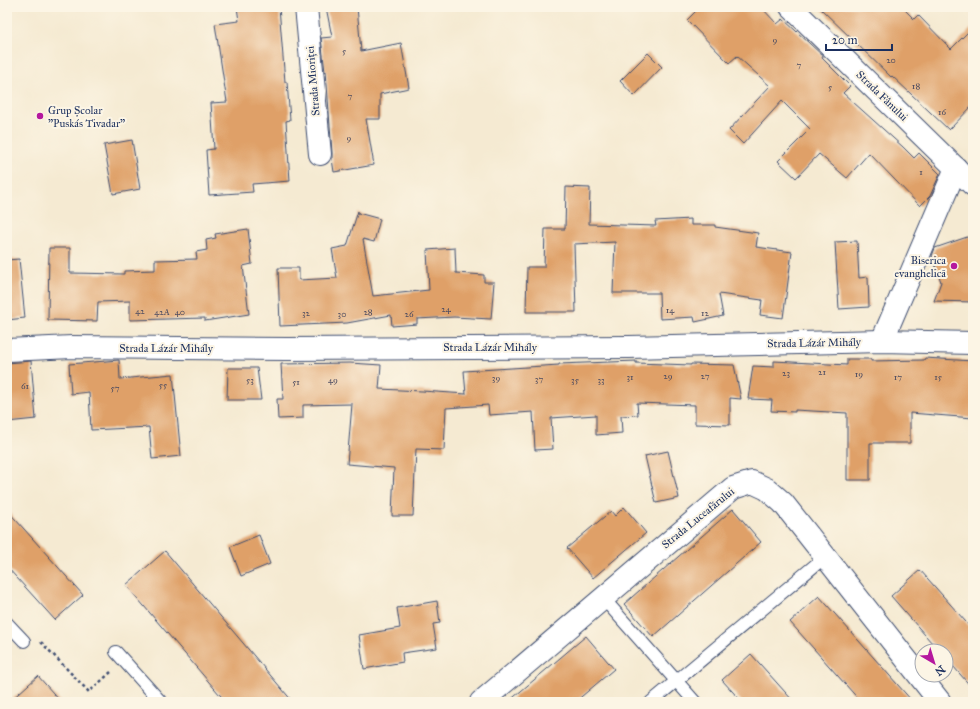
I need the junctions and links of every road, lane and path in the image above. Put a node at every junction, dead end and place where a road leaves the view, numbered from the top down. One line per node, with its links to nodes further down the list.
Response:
1 (306, 7): 3 (street, Strada Mioriței)
2 (791, 7): 4 (street, Strada Fânului)
3 (320, 154)
4 (956, 168): 5 (street, Strada Fânului); 6 (street)
5 (973, 185)
6 (882, 341): 7 (street, Strada Lázár Mihály); 8 (street, Strada Lázár Mihály)
7 (973, 343)
8 (7, 350)
9 (826, 556): 10 (street, Strada Luceafărului); 14 (lane); 19 (street, Strada Luceafărului)
10 (603, 598): 14 (lane); 16 (street, Strada Luceafărului)
11 (7, 623): 12 (lane)
12 (24, 641): 13 (path)
13 (120, 656): 15 (lane)
14 (676, 680): 17 (lane); 18 (lane)
15 (161, 702)
16 (481, 702)
17 (651, 702)
18 (695, 702)
19 (940, 702)

